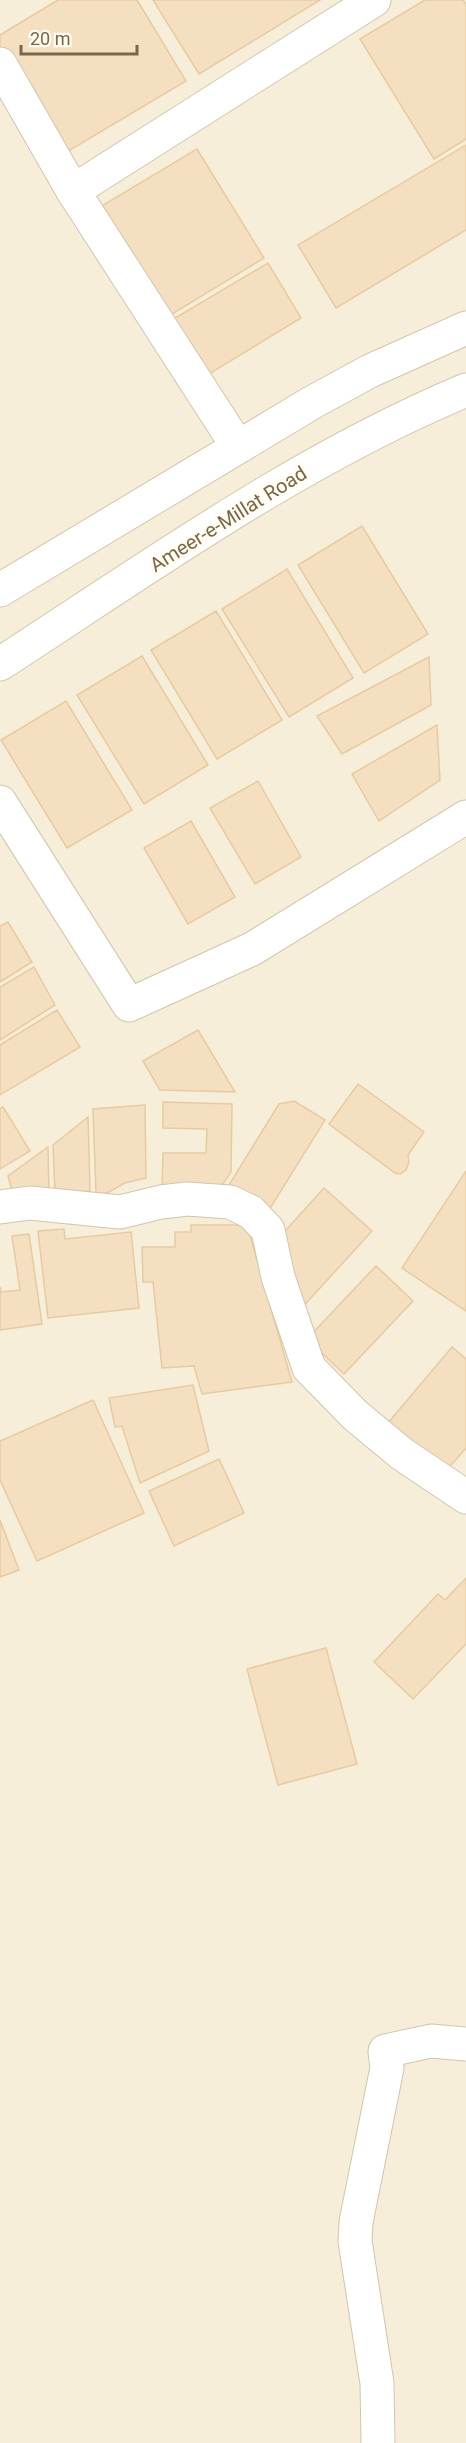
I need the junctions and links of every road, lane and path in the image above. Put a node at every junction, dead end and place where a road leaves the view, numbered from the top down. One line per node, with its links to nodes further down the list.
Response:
1 (374, 0): 3 (street)
2 (0, 64): 3 (street)
3 (73, 190): 6 (street)
4 (466, 328): 6 (street)
5 (466, 390): 7 (street, Ameer-e-Millat Road)
6 (238, 447): 7 (street); 8 (street)
7 (266, 492): 9 (street, Ameer-e-Millat Road)
8 (0, 590)
9 (0, 664)
10 (0, 802): 11 (street)
11 (466, 817)
12 (0, 1207): 13 (street)
13 (466, 1497)
14 (466, 2044): 15 (street)
15 (378, 2443)

